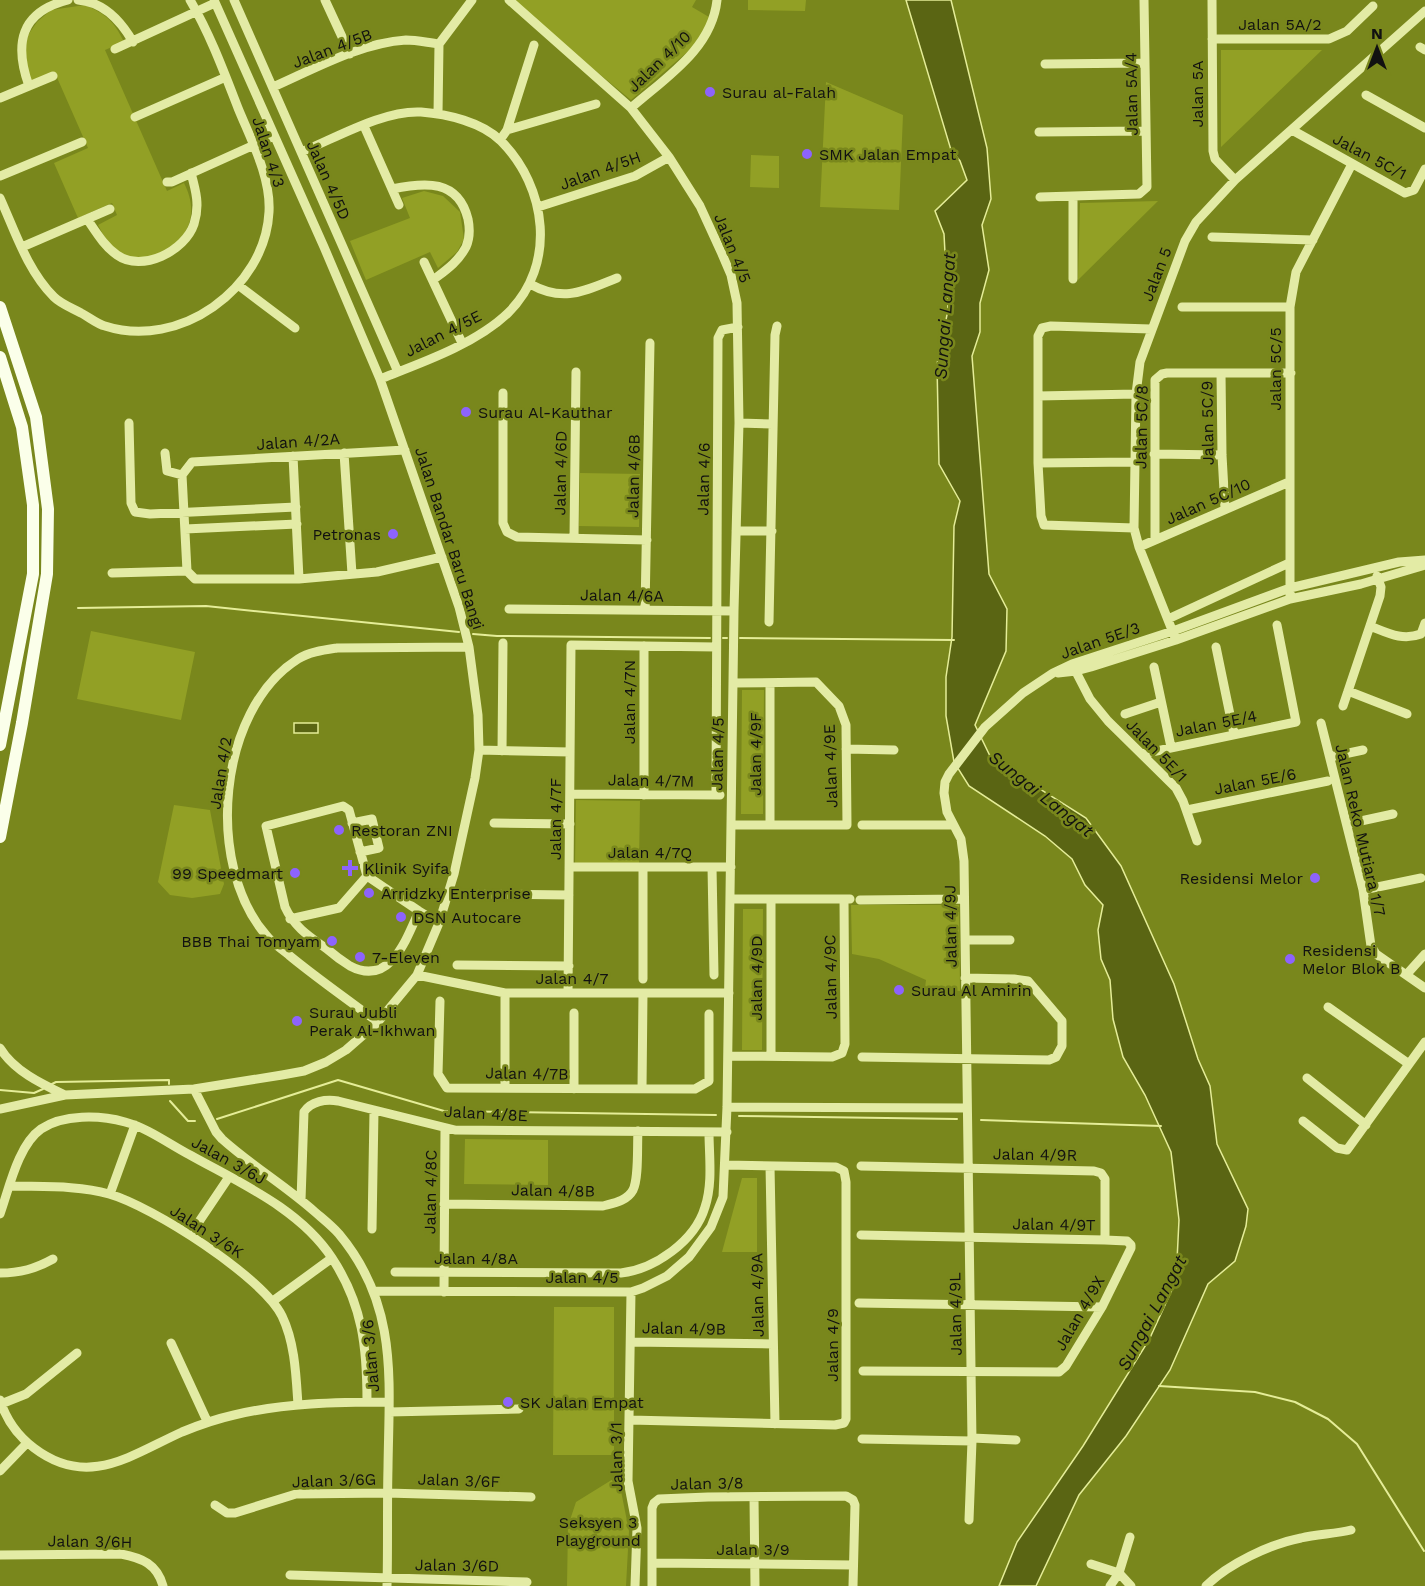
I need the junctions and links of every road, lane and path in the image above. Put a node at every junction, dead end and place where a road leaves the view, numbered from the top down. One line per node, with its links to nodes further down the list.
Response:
1 (68, 0): 25 (street)
2 (78, 0): 16 (street)
3 (190, 0): 14 (street, Jalan 4/3)
4 (234, 0): 26 (street, Jalan 4/5D)
5 (325, 0): 20 (street)
6 (472, 0): 17 (street)
7 (510, 0): 30 (street, Jalan 4/5)
8 (717, 0): 30 (street, Jalan 4/10)
9 (1144, 0): 21 (street, Jalan 5A/4)
10 (1212, 0): 15 (street, Jalan 5A)
11 (214, 2): 14 (street); 39 (street, Jalan Bandar Baru Bangi)
12 (1373, 6): 15 (street, Jalan 5A/2)
13 (1425, 11): 36 (street, Jalan 5)
14 (197, 12): 16 (street); 24 (street, Jalan 4/3)
15 (1212, 39): 49 (street, Jalan 5A)
16 (133, 42): 19 (street)
17 (439, 44): 20 (street, Jalan 4/5B); 31 (street)
18 (534, 45): 35 (street)
19 (115, 49)
20 (350, 54): 26 (street, Jalan 4/5B)
21 (1145, 63): 22 (street); 37 (street, Jalan 5A/4)
22 (1045, 64)
23 (53, 76): 25 (street)
24 (226, 77): 32 (street); 42 (street, Jalan 4/3)
25 (29, 86): 28 (street)
26 (273, 87): 43 (street, Jalan 4/5D)
27 (1365, 95): 34 (street)
28 (0, 98)
29 (596, 104): 35 (street)
30 (631, 108): 44 (street, Jalan 4/5)
31 (438, 114): 33 (street, Jalan 4/5E); 40 (street, Jalan 4/5E)
32 (135, 117)
33 (364, 126): 43 (street, Jalan 4/5E); 51 (street)
34 (1425, 128)
35 (507, 129): 40 (street)
36 (1292, 130): 45 (street, Jalan 5C/1); 49 (street, Jalan 5)
37 (1146, 131): 38 (street); 52 (street, Jalan 5A/4)
38 (1039, 132)
39 (274, 136): 42 (street); 82 (street, Jalan Bandar Baru Bangi)
40 (500, 140): 56 (street, Jalan 4/5E)
41 (82, 142): 48 (street)
42 (254, 146): 47 (street); 67 (street, Jalan 4/3)
43 (301, 152): 78 (street, Jalan 4/5D)
44 (669, 157): 56 (street, Jalan 4/5H); 72 (street, Jalan 4/5)
45 (1352, 164): 46 (street, Jalan 5C/1); 60 (street, Jalan 5C/5)
46 (1425, 169)
47 (191, 173): 50 (street); 58 (street)
48 (0, 176)
49 (1235, 180): 74 (street, Jalan 5)
50 (167, 182)
51 (392, 189): 55 (street); 65 (street)
52 (1073, 196): 53 (street); 64 (street)
53 (1040, 197)
54 (0, 198): 61 (street, Jalan 4/3)
55 (399, 205)
56 (538, 207): 66 (street, Jalan 4/5E)
57 (110, 209): 58 (street)
58 (87, 219): 61 (street)
59 (1212, 237): 60 (street)
60 (1313, 240): 70 (street, Jalan 5C/5)
61 (22, 247): 67 (street, Jalan 4/3)
62 (424, 262): 65 (street)
63 (617, 278): 66 (street)
64 (1072, 279)
65 (433, 280): 75 (street)
66 (530, 284): 75 (street, Jalan 4/5E)
67 (238, 285): 73 (street)
68 (0, 307): 150 (main road)
69 (1182, 307): 70 (street)
70 (1290, 307): 80 (street, Jalan 5C/5)
71 (777, 326): 88 (street)
72 (738, 327): 87 (street, Jalan 4/5); 125 (street, Jalan 4/6)
73 (295, 328)
74 (1151, 329): 84 (street, Jalan 5); 85 (street)
75 (462, 343): 78 (street, Jalan 4/5E)
76 (650, 343): 108 (street, Jalan 4/6B)
77 (0, 357): 149 (main road)
78 (398, 372): 82 (street, Jalan 4/5E)
79 (576, 372): 107 (street, Jalan 4/6D)
80 (1291, 372): 81 (street, Jalan 5C/8); 98 (street, Jalan 5C/5)
81 (1221, 373): 92 (street, Jalan 5C/8); 93 (street, Jalan 5C/9)
82 (380, 380): 89 (street, Jalan Bandar Baru Bangi)
83 (503, 393): 107 (street)
84 (1136, 394): 85 (street); 95 (street, Jalan 5)
85 (1038, 396): 96 (street)
86 (129, 423): 101 (street)
87 (739, 423): 88 (street); 105 (street, Jalan 4/5)
88 (773, 424): 106 (street)
89 (405, 450): 91 (street, Jalan 4/2A); 111 (street, Jalan Bandar Baru Bangi)
90 (165, 453): 97 (street)
91 (344, 453): 94 (street, Jalan 4/2A); 118 (street)
92 (1154, 454): 93 (street); 109 (street, Jalan 5C/8)
93 (1222, 455): 100 (street, Jalan 5C/9)
94 (293, 456): 97 (street, Jalan 4/2A); 99 (street)
95 (1134, 462): 96 (street); 103 (street, Jalan 5)
96 (1038, 463): 103 (street)
97 (182, 475): 101 (street)
98 (1289, 482): 100 (street, Jalan 5C/10); 113 (street, Jalan 5C/5)
99 (296, 507): 101 (street); 102 (street)
100 (1225, 509): 109 (street, Jalan 5C/10)
101 (184, 512): 104 (street)
102 (297, 524): 104 (street); 119 (street)
103 (1134, 528): 110 (street, Jalan 5)
104 (185, 529): 116 (street)
105 (736, 531): 106 (street); 126 (street, Jalan 4/5)
106 (772, 531): 128 (street)
107 (574, 538): 108 (street)
108 (646, 540): 124 (street, Jalan 4/6B)
109 (1155, 540): 110 (street, Jalan 5C/10)
110 (1139, 547): 127 (street, Jalan 5)
111 (442, 557): 118 (street); 135 (street, Jalan Bandar Baru Bangi)
112 (1425, 560): 115 (street, Jalan 5E/3)
113 (1289, 563): 121 (street, Jalan 5C/5); 127 (street)
114 (1425, 565): 120 (street, Jalan 5E/3)
115 (1374, 568): 120 (street); 121 (street, Jalan 5E/3)
116 (187, 571): 117 (street); 119 (street)
117 (112, 573)
118 (352, 574): 119 (street)
119 (299, 579)
120 (1378, 579): 122 (street, Jalan 5E/3); 131 (street)
121 (1290, 588): 122 (street); 132 (street, Jalan 5E/3)
122 (1290, 599): 132 (street, Jalan 5E/3)
123 (509, 609): 124 (street, Jalan 4/6A)
124 (645, 610): 125 (street, Jalan 4/6A)
125 (717, 611): 126 (street, Jalan 4/6A); 136 (street, Jalan 4/6)
126 (734, 611): 143 (street, Jalan 4/5)
127 (1168, 619): 132 (street, Jalan 5)
128 (768, 622)
129 (1425, 623): 131 (street)
130 (1277, 625): 154 (street, Jalan 5E/4)
131 (1370, 626): 146 (street)
132 (1174, 635): 138 (street, Jalan 5E/3); 140 (street, Jalan 5E/3)
133 (503, 643): 161 (street)
134 (644, 646): 136 (street); 162 (street, Jalan 4/7F); 167 (street, Jalan 4/7N)
135 (469, 647): 158 (street, Jalan Bandar Baru Bangi); 218 (street, Jalan 4/2)
136 (716, 647): 168 (street, Jalan 4/6)
137 (1216, 647): 154 (street)
138 (1091, 667): 140 (street, Jalan 5E/3); 145 (street)
139 (1154, 667): 147 (street)
140 (1074, 668): 141 (street, Jalan 5E/3); 142 (street, Jalan 5E/3); 145 (street, Jalan 5E/1)
141 (1065, 672): 142 (street, Jalan 5E/3); 145 (street, Jalan 5E/1)
142 (1053, 673): 179 (street, Jalan 4/9J)
143 (733, 683): 144 (street, Jalan 4/9E); 169 (street, Jalan 4/5)
144 (770, 683): 157 (street, Jalan 4/9E); 177 (street, Jalan 4/9F)
145 (1081, 684): 163 (street, Jalan 5E/1)
146 (1348, 692): 148 (street); 152 (street)
147 (1161, 702): 151 (street); 156 (street)
148 (1342, 706)
149 (7, 708): 150 (main road); 155 (main road)
150 (24, 712): 180 (main road)
151 (1125, 714)
152 (1407, 714)
153 (1321, 723): 164 (street, Jalan Reko Mutiara 1/7)
154 (1234, 734): 156 (street, Jalan 5E/4)
155 (0, 745)
156 (1171, 747): 163 (street, Jalan 5E/4)
157 (846, 749): 159 (street); 177 (street, Jalan 4/9E)
158 (479, 750): 161 (street); 198 (street, Jalan Bandar Baru Bangi)
159 (894, 750)
160 (1363, 750): 164 (street)
161 (502, 751): 162 (street)
162 (570, 752): 166 (street, Jalan 4/7F)
163 (1142, 754): 170 (street, Jalan 5E/1)
164 (1330, 757): 175 (street, Jalan Reko Mutiara 1/7)
165 (1328, 781): 170 (street, Jalan 5E/6)
166 (570, 794): 167 (street, Jalan 4/7M); 174 (street, Jalan 4/7F)
167 (644, 795): 168 (street, Jalan 4/7M)
168 (716, 795): 169 (street, Jalan 4/7M)
169 (732, 796): 176 (street, Jalan 4/5)
170 (1187, 810): 181 (street, Jalan 5E/1)
171 (1393, 814): 175 (street)
172 (352, 823): 182 (street); 182 (street); 197 (street)
173 (494, 823): 174 (street)
174 (570, 824): 183 (street, Jalan 4/7F)
175 (1347, 824): 189 (street, Jalan Reko Mutiara 1/7)
176 (731, 825): 177 (street, Jalan 4/9E); 186 (street, Jalan 4/5)
177 (770, 825)
178 (862, 825): 179 (street)
179 (953, 825): 194 (street, Jalan 4/9J)
180 (0, 837)
181 (1197, 841)
182 (360, 852): 187 (street)
183 (569, 867): 184 (street, Jalan 4/7Q); 191 (street, Jalan 4/7F)
184 (643, 867): 185 (street, Jalan 4/7Q); 208 (street)
185 (712, 867): 186 (street, Jalan 4/7Q); 206 (street)
186 (731, 867): 192 (street, Jalan 4/5)
187 (367, 876): 196 (street); 197 (street)
188 (1421, 878): 189 (street)
189 (1363, 890): 204 (street, Jalan Reko Mutiara 1/7)
190 (472, 894): 191 (street)
191 (569, 895): 203 (street, Jalan 4/7F)
192 (731, 899): 193 (street); 213 (street, Jalan 4/5)
193 (771, 899): 195 (street); 222 (street, Jalan 4/9D)
194 (964, 899): 195 (street); 200 (street, Jalan 4/9J)
195 (851, 900): 222 (street, Jalan 4/9C)
196 (418, 911): 197 (street); 198 (street)
197 (290, 919)
198 (439, 923): 205 (street, Jalan Bandar Baru Bangi)
199 (1010, 939): 200 (street)
200 (965, 940): 207 (street, Jalan 4/9J)
201 (1425, 954): 204 (street)
202 (457, 964): 203 (street)
203 (569, 966): 211 (street, Jalan 4/7F)
204 (1407, 974): 209 (street, Jalan Reko Mutiara 1/7)
205 (417, 975): 210 (street, Jalan 4/7); 218 (street, Jalan Bandar Baru Bangi)
206 (714, 975)
207 (965, 978): 224 (street, Jalan 4/9J); 224 (street)
208 (643, 979)
209 (1425, 988)
210 (505, 993): 211 (street, Jalan 4/7); 227 (street)
211 (568, 993): 212 (street, Jalan 4/7)
212 (643, 993): 213 (street, Jalan 4/7); 230 (street)
213 (729, 993): 221 (street, Jalan 4/5)
214 (440, 1001): 227 (street, Jalan 4/7B)
215 (1328, 1007): 225 (street)
216 (574, 1013): 229 (street)
217 (709, 1014): 230 (street, Jalan 4/7B)
218 (378, 1022): 228 (street, Jalan Bandar Baru Bangi)
219 (1425, 1042): 225 (street)
220 (0, 1048): 231 (street)
221 (729, 1056): 222 (street); 233 (street, Jalan 4/5)
222 (771, 1056)
223 (861, 1057): 224 (street)
224 (966, 1058): 232 (street, Jalan 4/9J)
225 (1409, 1064): 238 (street)
226 (1307, 1078): 238 (street)
227 (505, 1088): 229 (street, Jalan 4/7B)
228 (194, 1089): 231 (street, Jalan Bandar Baru Bangi); 251 (street, Jalan 3/6)
229 (574, 1089): 230 (street, Jalan 4/7B)
230 (642, 1089)
231 (65, 1095): 234 (street, Jalan Bandar Baru Bangi)
232 (967, 1104): 233 (street); 246 (street, Jalan 4/9L)
233 (728, 1107): 242 (street, Jalan 4/5)
234 (0, 1109)
235 (374, 1111): 239 (street, Jalan 4/8E); 251 (street, Jalan 4/8E); 254 (street)
236 (1303, 1121): 238 (street)
237 (135, 1125): 248 (street, Jalan 3/6J); 249 (street, Jalan 3/6J); 250 (street)
238 (1366, 1125)
239 (446, 1128): 240 (street, Jalan 4/8E); 252 (street, Jalan 4/8C)
240 (638, 1131): 241 (street, Jalan 4/8E); 252 (street, Jalan 4/8B)
241 (709, 1132): 242 (street, Jalan 4/8E); 263 (street, Jalan 4/8A)
242 (727, 1132): 243 (street, Jalan 4/5)
243 (726, 1165): 244 (street, Jalan 4/9); 266 (street, Jalan 4/5)
244 (770, 1166): 273 (street, Jalan 4/9A); 284 (street, Jalan 4/9)
245 (861, 1166): 246 (street, Jalan 4/9R)
246 (968, 1168): 247 (street, Jalan 4/9R); 257 (street, Jalan 4/9L)
247 (1101, 1173): 258 (street, Jalan 4/9T)
248 (229, 1177): 255 (street); 259 (street, Jalan 3/6J)
249 (10, 1186): 250 (street, Jalan 3/6K); 253 (street, Jalan 3/6J)
250 (110, 1194): 255 (street, Jalan 3/6K)
251 (301, 1200): 264 (street, Jalan 3/6)
252 (444, 1204): 263 (street, Jalan 4/8C)
253 (0, 1214)
254 (372, 1229)
255 (190, 1235): 267 (street, Jalan 3/6K)
256 (861, 1235): 257 (street, Jalan 4/9T)
257 (969, 1237): 258 (street, Jalan 4/9T); 269 (street, Jalan 4/9L)
258 (1106, 1240): 270 (street, Jalan 4/9X)
259 (332, 1258): 267 (street); 278 (street, Jalan 3/6J)
260 (53, 1259): 262 (street)
261 (395, 1272): 263 (street, Jalan 4/8A)
262 (0, 1273)
263 (444, 1273): 265 (street, Jalan 4/8C)
264 (375, 1291): 265 (street, Jalan 4/5); 280 (street, Jalan 3/6)
265 (444, 1292): 266 (street, Jalan 4/5)
266 (631, 1292): 271 (street, Jalan 3/1)
267 (273, 1301): 279 (street, Jalan 3/6K)
268 (859, 1303): 269 (street)
269 (970, 1304): 270 (street); 276 (street, Jalan 4/9L)
270 (1102, 1307): 276 (street, Jalan 4/9X)
271 (631, 1342): 273 (street, Jalan 4/9B); 282 (street, Jalan 3/1)
272 (171, 1343): 283 (street)
273 (773, 1344): 284 (street, Jalan 4/9A)
274 (77, 1353): 277 (street)
275 (863, 1371): 276 (street)
276 (971, 1372): 286 (street, Jalan 4/9L)
277 (1, 1402): 288 (street)
278 (367, 1402): 279 (street); 280 (street)
279 (298, 1405): 283 (street)
280 (389, 1407): 281 (street); 290 (street, Jalan 3/6)
281 (519, 1409)
282 (630, 1420): 284 (street, Jalan 4/9); 307 (street, Jalan 3/1)
283 (207, 1421): 288 (street)
284 (775, 1424)
285 (862, 1439): 286 (street)
286 (972, 1440): 287 (street); 294 (street, Jalan 4/9L)
287 (1016, 1440)
288 (27, 1443): 289 (street)
289 (0, 1471)
290 (387, 1493): 291 (street, Jalan 3/6F); 293 (street, Jalan 3/6G); 304 (street, Jalan 3/6)
291 (531, 1497)
292 (754, 1497): 298 (street, Jalan 3/8); 299 (street); 301 (street, Jalan 3/8)
293 (215, 1505)
294 (969, 1520)
295 (1351, 1530): 313 (street)
296 (1130, 1537): 302 (street)
297 (0, 1555): 306 (street, Jalan 3/6H)
298 (653, 1563): 299 (street, Jalan 3/9); 308 (street, Jalan 3/8)
299 (755, 1563): 301 (street, Jalan 3/9); 309 (street)
300 (1091, 1564): 302 (street)
301 (853, 1565): 310 (street)
302 (1119, 1573): 311 (street); 312 (street)
303 (290, 1575): 304 (street, Jalan 3/6D)
304 (387, 1582): 305 (street, Jalan 3/6D)
305 (527, 1582)
306 (163, 1586)
307 (635, 1586)
308 (652, 1586)
309 (755, 1586)
310 (853, 1586)
311 (1110, 1586)
312 (1131, 1586)
313 (1206, 1586)

